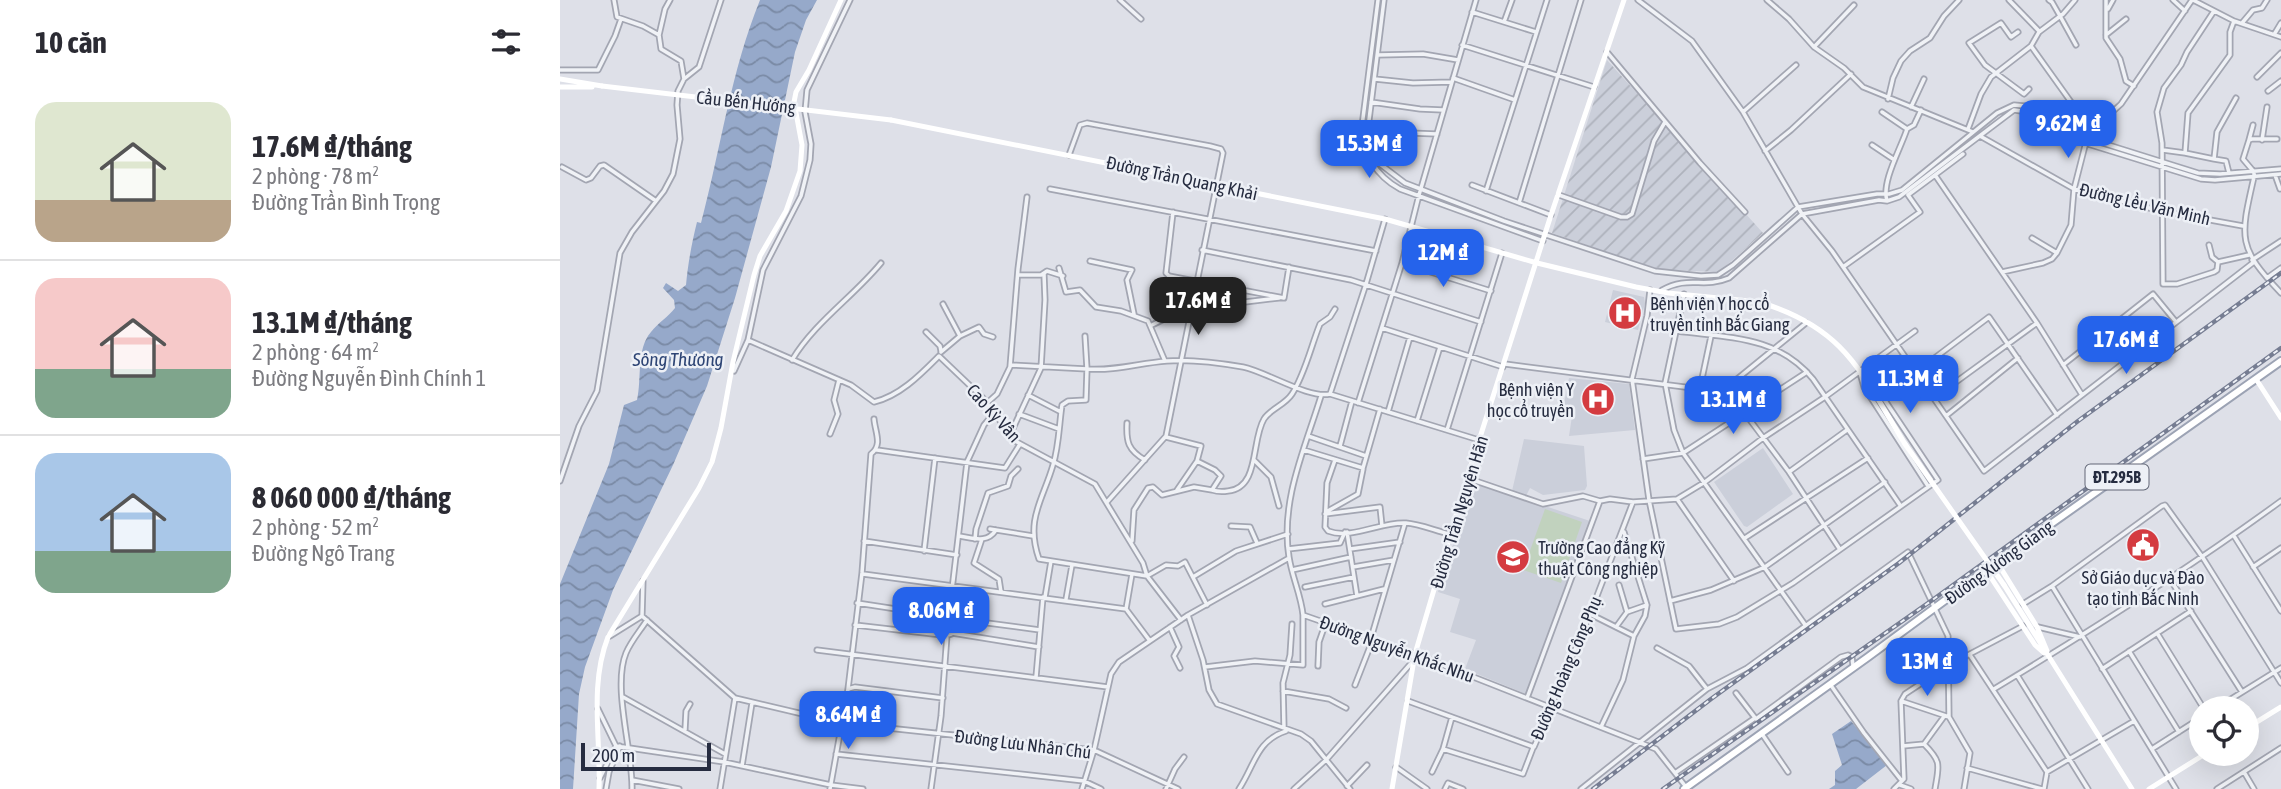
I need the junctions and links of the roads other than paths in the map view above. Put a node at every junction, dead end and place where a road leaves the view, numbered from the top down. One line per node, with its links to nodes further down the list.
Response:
1 (614, 0): 33 (street)
2 (670, 0): 44 (street)
3 (721, 0): 64 (street)
4 (841, 0): 58 (main road)
5 (850, 0): 74 (street)
6 (1120, 0): 34 (street)
7 (1378, 0): 119 (street)
8 (1384, 0): 53 (street)
9 (1476, 0): 31 (street)
10 (1512, 0): 37 (street)
11 (1547, 0): 40 (street)
12 (1581, 0): 61 (street)
13 (1624, 0): 51 (main road, Đường Trần Nguyên Hãn)
14 (1638, 0): 84 (street)
15 (1959, 0): 77 (street)
16 (2009, 0): 42 (street)
17 (2049, 0): 32 (street)
18 (2075, 0): 32 (street)
19 (2106, 0): 28 (street)
20 (2113, 0): 28 (street)
21 (2173, 0): 29 (street)
22 (2192, 0): 27 (street); 29 (street)
23 (2209, 0): 27 (street)
24 (2267, 0): 38 (street)
25 (1771, 1): 50 (street, Đường Lều Văn Minh)
26 (1854, 5): 50 (street)
27 (2204, 5): 30 (street)
28 (2108, 11): 45 (street)
29 (2185, 11): 70 (street)
30 (2214, 11): 36 (street); 103 (street)
31 (1472, 12): 37 (street); 47 (street)
32 (2060, 16): 42 (street); 48 (street)
33 (621, 19): 44 (street); 57 (street)
34 (1141, 19)
35 (2126, 19): 45 (street)
36 (2234, 21): 38 (street); 105 (street)
37 (1504, 22): 40 (street)
38 (2242, 23): 43 (street)
39 (2281, 23): 43 (street)
40 (1536, 32): 55 (street)
41 (2018, 32): 59 (street)
42 (2039, 32): 49 (street)
43 (2274, 34): 46 (street)
44 (659, 35): 64 (street)
45 (2106, 35): 70 (street)
46 (2281, 37)
47 (1462, 44): 54 (street); 55 (street)
48 (2076, 44)
49 (2031, 46): 59 (street); 92 (street)
50 (1814, 47): 60 (street, Đường Lều Văn Minh)
51 (1607, 52): 72 (main road, Đường Trần Nguyên Hãn); 88 (street)
52 (2281, 53): 62 (street)
53 (1378, 55): 54 (street); 65 (street)
54 (1458, 60): 67 (street)
55 (1526, 65): 61 (street); 78 (street)
56 (1796, 65): 84 (street)
57 (560, 70)
58 (809, 70): 74 (street); 215 (main road)
59 (1995, 73): 73 (street); 91 (street)
60 (1851, 74): 77 (street, Đường Lều Văn Minh); 104 (street)
61 (1558, 76): 72 (street); 132 (street)
62 (2257, 77)
63 (560, 79): 69 (main road)
64 (684, 79): 130 (street)
65 (1375, 79): 67 (street); 79 (street)
66 (1924, 79): 80 (street)
67 (1452, 80): 78 (street); 82 (street)
68 (2281, 81): 75 (street)
69 (602, 86): 71 (main road); 87 (main road, Cầu Bến Hướng, bridge)
70 (2135, 86): 92 (street)
71 (560, 87)
72 (1595, 87): 127 (main road, Đường Trần Nguyên Hãn)
73 (2029, 89)
74 (807, 90): 195 (street)
75 (2267, 90)
76 (2236, 97): 109 (street)
77 (1888, 99): 80 (street, Đường Lều Văn Minh)
78 (1515, 100): 125 (street)
79 (1371, 103): 82 (street); 119 (street)
80 (1911, 107): 83 (street, Đường Lều Văn Minh)
81 (2267, 107): 100 (street)
82 (1443, 110): 95 (street)
83 (1921, 110): 90 (street); 91 (street, Đường Lều Văn Minh)
84 (1743, 112): 104 (street)
85 (1882, 112): 90 (street)
86 (2040, 118): 94 (street); 96 (street); 97 (street); 101 (street)
87 (891, 120): 107 (main road, Đường Trần Quang Khải)
88 (1665, 121): 127 (street); 136 (street)
89 (2253, 125): 99 (street)
90 (1907, 129): 108 (street)
91 (1968, 129): 94 (street, Đường Lều Văn Minh)
92 (2091, 130): 97 (street)
93 (1383, 132): 95 (street)
94 (1973, 132): 96 (street, Đường Lều Văn Minh); 128 (street)
95 (1437, 134): 126 (street)
96 (1979, 136): 123 (street, Đường Lều Văn Minh); 131 (street)
97 (2086, 137): 101 (street); 110 (street)
98 (2277, 139): 100 (street)
99 (2249, 140): 100 (street); 117 (street)
100 (2262, 140)
101 (2084, 143): 110 (street); 123 (street)
102 (1872, 145): 108 (street)
103 (2162, 150): 105 (street); 111 (street)
104 (1765, 151): 133 (street)
105 (2185, 153): 109 (street)
106 (1963, 154): 116 (street)
107 (1069, 155): 121 (main road, Đường Trần Quang Khải); 121 (street)
108 (1893, 159): 128 (street)
109 (2214, 159): 114 (street)
110 (2147, 160): 111 (street)
111 (2162, 165): 114 (street); 117 (street); 134 (street)
112 (562, 167): 130 (street)
113 (2281, 169): 117 (street)
114 (2230, 173): 117 (street)
115 (2281, 174): 118 (street)
116 (1935, 175): 159 (street); 162 (street)
117 (2254, 175): 118 (street); 142 (street)
118 (2275, 176): 124 (street)
119 (1395, 182): 126 (street)
120 (1472, 185): 125 (street)
121 (1215, 186): 139 (street); 140 (main road, Đường Trần Quang Khải)
122 (1050, 189): 135 (street)
123 (2074, 189): 134 (street, Đường Lều Văn Minh); 150 (street)
124 (2280, 189)
125 (1486, 191): 132 (street)
126 (1420, 193): 141 (street); 143 (street)
127 (1559, 195): 138 (main road, Đường Trần Nguyên Hãn)
128 (1885, 195): 131 (street); 133 (street)
129 (1027, 197): 164 (street)
130 (656, 201): 271 (street)
131 (1887, 201): 137 (street)
132 (1519, 203): 138 (street)
133 (1798, 207): 137 (street); 143 (street)
134 (2161, 211): 142 (street, Đường Lều Văn Minh); 155 (street)
135 (1173, 212): 139 (street); 166 (street)
136 (1745, 212)
137 (1802, 214): 159 (street); 172 (street)
138 (1551, 215): 143 (main road, Đường Trần Nguyên Hãn)
139 (1209, 219): 147 (street); 148 (street)
140 (1385, 219): 141 (main road, Đường Trần Quang Khải); 148 (street)
141 (1412, 226): 149 (main road, Đường Trần Quang Khải); 157 (street)
142 (2243, 226): 151 (street)
143 (1544, 238): 154 (main road, Đường Trần Nguyên Hãn)
144 (2032, 238): 150 (street)
145 (2281, 241): 153 (street)
146 (2209, 245): 155 (street)
147 (1202, 250): 158 (street); 168 (street)
148 (1376, 251): 169 (street)
149 (1502, 253): 154 (main road, Đường Trần Quang Khải); 171 (street)
150 (2057, 253): 162 (street)
151 (2249, 256): 153 (street); 155 (street)
152 (1090, 261): 180 (street)
153 (2253, 261): 167 (street); 183 (street)
154 (1537, 262): 170 (main road, Đường Trần Quang Khải); 209 (main road, Đường Trần Nguyên Hãn)
155 (2217, 262)
156 (881, 263): 203 (street)
157 (1402, 263): 171 (street); 173 (street)
158 (1289, 267): 169 (street); 176 (street)
159 (1843, 267): 196 (street)
160 (1059, 268): 165 (street)
161 (2281, 268): 167 (street)
162 (2002, 272): 184 (street)
163 (1044, 274): 164 (street); 165 (street); 210 (street)
164 (1018, 275): 207 (street)
165 (1063, 276): 180 (street)
166 (1168, 276): 168 (street); 185 (street)
167 (2267, 278): 174 (street)
168 (1195, 282): 176 (street); 179 (street)
169 (1366, 284): 173 (street); 223 (street)
170 (1650, 289): 172 (main road, Đường Trần Quang Khải); 216 (street)
171 (1491, 291): 182 (street)
172 (1660, 291): 175 (main road, Đường Trần Quang Khải)
173 (1393, 293): 182 (street); 186 (street)
174 (2281, 293)
175 (1684, 295): 181 (main road, Đường Trần Quang Khải); 187 (street)
176 (1284, 298): 179 (street)
177 (943, 304): 190 (street)
178 (1335, 309): 220 (street)
179 (1189, 313): 205 (street)
180 (1134, 314): 185 (street)
181 (1807, 321): 199 (street); 213 (main road, Đường Trần Quang Khải)
182 (1481, 322): 201 (street)
183 (2176, 322): 208 (street); 225 (street)
184 (2037, 323): 197 (street); 208 (street)
185 (1152, 325): 204 (street)
186 (1382, 328): 194 (street); 231 (street)
187 (1677, 331): 192 (street); 219 (street)
188 (1915, 331): 196 (street)
189 (926, 332): 200 (street, Cao Kỳ Vân)
190 (960, 336): 193 (street); 200 (street)
191 (1085, 336): 211 (street)
192 (1711, 336): 199 (street); 222 (street)
193 (993, 337)
194 (1410, 337): 198 (street); 234 (street)
195 (748, 340): 203 (street); 215 (street)
196 (1897, 344): 213 (street); 214 (street)
197 (2008, 344): 202 (street); 214 (street); 228 (street)
198 (1440, 347): 201 (street); 242 (street)
199 (1777, 349): 212 (street); 221 (street)
200 (940, 354): 218 (street); 230 (street, Cao Kỳ Vân)
201 (1469, 357): 209 (street); 245 (street)
202 (2018, 359): 238 (street); 239 (street)
203 (792, 360): 218 (street)
204 (1165, 361): 205 (street); 211 (street)
205 (1181, 361): 220 (street); 249 (street)
206 (2281, 361): 217 (main road, Đường Xương Giang / ĐT.295B)
207 (1011, 365): 210 (street); 230 (street)
208 (2063, 365): 225 (street)
209 (1504, 366): 216 (street); 252 (main road, Đường Trần Nguyên Hãn)
210 (1041, 368): 211 (street); 224 (street)
211 (1087, 369): 233 (street)
212 (1807, 372): 227 (street); 237 (street)
213 (1860, 372): 227 (street); 275 (street, Đường Trần Quang Khải); 275 (street, Đường Trần Quang Khải); 385 (main road, bridge)
214 (1916, 372): 228 (street)
215 (731, 377): 330 (main road)
216 (1632, 379): 219 (street); 261 (street)
217 (2256, 379): 240 (main road); 317 (main road, Đường Xương Giang / ĐT.295B)
218 (839, 380): 247 (street)
219 (1665, 383): 222 (street); 257 (street)
220 (1295, 387): 226 (street); 263 (street)
221 (1726, 388): 222 (street); 237 (street)
222 (1699, 389)
223 (1330, 394): 226 (street); 229 (street)
224 (1028, 395): 233 (street); 236 (street)
225 (2082, 395): 238 (street)
226 (1321, 396): 250 (street, Đường Nguyễn Khắc Nhu)
227 (1825, 397): 246 (street); 251 (street)
228 (1934, 398): 239 (street)
229 (1352, 401): 231 (street); 254 (street)
230 (986, 403): 235 (street, Cao Kỳ Vân)
231 (1358, 403): 232 (street)
232 (1380, 409): 234 (street); 258 (street)
233 (1061, 412): 244 (street)
234 (1388, 412): 242 (street)
235 (994, 414): 248 (street, Cao Kỳ Vân); 266 (street)
236 (1019, 414): 244 (street); 248 (street)
237 (1746, 414): 251 (street); 257 (street)
238 (2057, 415): 239 (street)
239 (1946, 416)
240 (2281, 418)
241 (874, 419): 255 (street)
242 (1417, 421): 245 (street)
243 (1127, 423): 262 (street)
244 (1059, 429): 267 (street)
245 (1447, 430): 252 (street)
246 (1847, 430): 260 (street); 270 (street)
247 (830, 433)
248 (1010, 435): 253 (street, Cao Kỳ Vân)
249 (1166, 436): 262 (street); 265 (street)
250 (1308, 436): 254 (street); 256 (street, Đường Nguyễn Khắc Nhu)
251 (1763, 438): 270 (street); 273 (street)
252 (1481, 440): 272 (main road, Đường Trần Nguyên Hãn)
253 (1020, 444): 266 (street); 267 (street, Cao Kỳ Vân)
254 (1339, 447): 258 (street)
255 (877, 450): 259 (street); 302 (street)
256 (1304, 450): 264 (street); 294 (street, Đường Nguyễn Khắc Nhu)
257 (1683, 453): 261 (street); 273 (street)
258 (1366, 456): 268 (street)
259 (935, 458): 266 (street); 310 (street)
260 (1868, 458): 274 (street); 278 (street)
261 (1643, 459): 280 (street)
262 (1146, 460): 283 (street)
263 (1254, 460): 276 (street); 286 (street)
264 (1335, 460): 268 (street); 287 (street)
265 (1197, 461): 276 (street); 277 (street)
266 (967, 462): 296 (street)
267 (1054, 463): 283 (street, Cao Kỳ Vân); 297 (street)
268 (1363, 467): 287 (street)
269 (1018, 469): 300 (street)
270 (1789, 472): 278 (street)
271 (561, 477)
272 (1468, 478): 281 (street); 295 (main road, Đường Trần Nguyên Hãn)
273 (1705, 482): 279 (street); 299 (street)
274 (1885, 482): 285 (street); 291 (street)
275 (1928, 486): 285 (street)
276 (1212, 490): 277 (street)
277 (1176, 492): 304 (street)
278 (1807, 498): 291 (street); 299 (street)
279 (1678, 499): 280 (street); 331 (street)
280 (1649, 500): 284 (street); 342 (street)
281 (1600, 501): 284 (street); 413 (street)
282 (2281, 501): 298 (street)
283 (1107, 502): 304 (street, Cao Kỳ Vân)
284 (1633, 502): 292 (street, Đường Hoàng Công Phụ)
285 (1900, 505): 306 (street)
286 (1279, 506)
287 (1325, 513): 290 (street); 293 (street)
288 (1406, 522): 290 (street); 295 (street); 303 (street)
289 (1231, 526): 305 (street)
290 (1381, 526): 293 (street)
291 (1824, 526): 306 (street); 320 (street)
292 (1623, 530): 347 (street); 354 (street, Đường Hoàng Công Phụ)
293 (1346, 532): 308 (street); 309 (street)
294 (1288, 534): 305 (street); 308 (street, Đường Nguyễn Khắc Nhu)
295 (1450, 534): 384 (main road, Đường Trần Nguyên Hãn)
296 (959, 536): 300 (street); 311 (street)
297 (1034, 536): 301 (street); 316 (street)
298 (2234, 536): 314 (street); 321 (street)
299 (1745, 538): 320 (street)
300 (975, 539): 301 (street)
301 (982, 539): 338 (street)
302 (864, 541): 310 (street); 324 (street)
303 (1400, 542): 309 (street); 315 (street)
304 (1132, 543): 326 (street, Cao Kỳ Vân)
305 (1257, 544): 327 (street)
306 (1839, 548): 337 (street)
307 (2281, 548): 321 (street)
308 (1288, 549): 313 (street, Đường Nguyễn Khắc Nhu)
309 (1350, 549): 312 (street)
310 (924, 551): 311 (street)
311 (957, 555): 333 (street)
312 (1351, 557): 319 (street); 322 (street)
313 (1289, 558): 322 (street, Đường Nguyễn Khắc Nhu); 346 (street)
314 (2203, 558): 329 (street); 334 (street); 395 (street)
315 (1394, 560): 319 (street); 336 (street)
316 (1051, 561): 318 (street); 340 (street)
317 (1997, 562): 323 (main road, Đường Xương Giang / ĐT.295B); 345 (main road)
318 (1072, 565): 325 (street); 341 (street)
319 (1353, 567): 328 (street)
320 (1765, 567): 331 (street); 337 (street)
321 (2253, 567): 351 (street)
322 (1293, 570): 353 (street, Đường Nguyễn Khắc Nhu)
323 (1986, 570): 348 (main road, Đường Xương Giang / ĐT.295B); 366 (main road)
324 (862, 573): 333 (street); 343 (street)
325 (1132, 574): 326 (street); 349 (street)
326 (1147, 576): 327 (street); 361 (street)
327 (1193, 577): 346 (street)
328 (1354, 577): 335 (street); 339 (street)
329 (2171, 579): 350 (street); 374 (street)
330 (643, 580): 358 (street); 375 (main road)
331 (1734, 581): 342 (street)
332 (1619, 585): 352 (street)
333 (953, 586): 338 (street); 356 (street)
334 (2052, 586): 345 (street); 374 (street)
335 (1305, 587)
336 (1385, 589): 339 (street); 376 (street)
337 (1780, 590): 342 (street); 365 (street)
338 (1001, 592): 340 (street)
339 (1357, 596): 344 (street)
340 (1044, 597): 341 (street); 370 (street)
341 (1066, 600): 349 (street)
342 (1670, 601)
343 (857, 603): 355 (street); 364 (street)
344 (1325, 604)
345 (2023, 604): 367 (main road)
346 (1207, 605): 357 (street)
347 (1647, 605): 352 (street); 373 (street)
348 (1935, 608): 365 (street); 387 (street); 392 (main road, Đường Xương Giang / ĐT.295B)
349 (1126, 609): 377 (street)
350 (2191, 611): 371 (street); 406 (street)
351 (2281, 611)
352 (1627, 612): 368 (street)
353 (1303, 614): 362 (street, Đường Nguyễn Khắc Nhu); 386 (street)
354 (1590, 614): 368 (street); 419 (street, Đường Hoàng Công Phụ)
355 (942, 615): 356 (street); 372 (street)
356 (949, 615): 359 (street)
357 (1188, 615): 361 (street); 390 (street)
358 (642, 616): 360 (street, Đường Lưu Nhân Chú); 375 (street)
359 (957, 619): 370 (street); 372 (street)
360 (647, 620): 410 (street); 411 (street, Đường Lưu Nhân Chú)
361 (1181, 620): 369 (street)
362 (1326, 622): 376 (street, Đường Nguyễn Khắc Nhu); 389 (street)
363 (1292, 624): 386 (street)
364 (855, 625): 372 (street); 382 (street)
365 (1806, 626): 403 (street)
366 (2023, 626): 383 (street); 385 (main road)
367 (2037, 626): 374 (street); 385 (main road)
368 (1616, 627): 373 (street)
369 (1170, 628): 377 (street); 391 (street)
370 (1040, 630): 378 (street)
371 (2157, 633): 381 (street); 408 (street)
372 (947, 634): 378 (street); 388 (street)
373 (1634, 636): 429 (street)
374 (2081, 636): 385 (street); 394 (street)
375 (608, 637): 418 (main road)
376 (1372, 639): 384 (street, Đường Nguyễn Khắc Nhu); 400 (street)
377 (1150, 641): 401 (street)
378 (1039, 647): 397 (street)
379 (1657, 648): 403 (street)
380 (817, 650): 382 (street)
381 (2129, 651): 394 (street); 432 (street)
382 (852, 653): 388 (street); 402 (street)
383 (1970, 655): 387 (street); 404 (street)
384 (1414, 657): 413 (street, Đường Nguyễn Khắc Nhu); 414 (main road, Đường Trần Nguyên Hãn); 450 (street)
385 (2049, 657): 396 (street); 435 (main road)
386 (1288, 665): 390 (street); 405 (street)
387 (1949, 665): 415 (street); 423 (street)
388 (945, 666): 397 (street); 412 (street)
389 (1318, 666)
390 (1205, 667): 430 (street)
391 (1180, 668)
392 (1854, 668): 399 (main road, Đường Xương Giang / ĐT.295B); 424 (street)
393 (2281, 668): 395 (street)
394 (2102, 669): 425 (street)
395 (2274, 672): 398 (street); 406 (street)
396 (2017, 675): 404 (street); 449 (street)
397 (1036, 677): 401 (street)
398 (2281, 683)
399 (1830, 684): 433 (main road, Đường Xương Giang / ĐT.295B); 467 (street)
400 (1355, 685)
401 (1108, 687): 445 (street)
402 (848, 689): 412 (street); 427 (street)
403 (1707, 689): 436 (street)
404 (1994, 689): 460 (street)
405 (1283, 691): 421 (street); 430 (street)
406 (2242, 692): 409 (street)
407 (1736, 693): 424 (street)
408 (2196, 696)
409 (2236, 696)
410 (623, 697): 431 (street); 439 (street)
411 (735, 698): 416 (street, Đường Lưu Nhân Chú); 446 (street)
412 (943, 698): 434 (street)
413 (1527, 698): 419 (street, Đường Nguyễn Khắc Nhu)
414 (1406, 700): 422 (street, Đường Hoàng Công Phụ); 456 (main road, Đường Trần Nguyên Hãn)
415 (1901, 701): 423 (street); 440 (street)
416 (752, 703): 427 (street, Đường Lưu Nhân Chú); 455 (street)
417 (690, 704): 431 (street)
418 (597, 706): 438 (street); 464 (main road)
419 (1550, 707): 429 (street, Đường Nguyễn Khắc Nhu); 441 (street, Đường Hoàng Công Phụ)
420 (2281, 707): 426 (main road)
421 (1346, 708)
422 (1452, 717): 441 (street, Đường Hoàng Công Phụ); 443 (street)
423 (1946, 717): 437 (street); 457 (street)
424 (1755, 718): 462 (street)
425 (2134, 721): 435 (street); 444 (street)
426 (2259, 721)
427 (841, 723): 434 (street, Đường Lưu Nhân Chú); 447 (street)
428 (2189, 725): 432 (street)
429 (1601, 727): 436 (street, Đường Nguyễn Khắc Nhu)
430 (1286, 729): 450 (street); 482 (street)
431 (685, 730): 446 (street)
432 (2179, 732): 444 (street)
433 (1761, 733): 459 (street); 471 (main road, Đường Xương Giang / ĐT.295B)
434 (939, 734): 445 (street, Đường Lưu Nhân Chú); 452 (street)
435 (2102, 741): 449 (street); 495 (main road)
436 (1641, 743): 462 (street, Đường Nguyễn Khắc Nhu); 488 (street)
437 (1924, 744): 440 (street); 491 (street)
438 (618, 746): 439 (street); 464 (street); 473 (street)
439 (628, 746): 451 (street); 465 (street)
440 (1903, 746): 467 (street)
441 (1534, 747): 443 (street)
442 (2281, 748): 461 (street)
443 (1443, 749): 458 (street)
444 (2152, 749): 463 (street)
445 (1094, 750): 466 (street); 469 (street, Đường Lưu Nhân Chú)
446 (725, 754): 451 (street)
447 (835, 754): 452 (street); 468 (street)
448 (1184, 757): 469 (street)
449 (2068, 759): 460 (street); 494 (street)
450 (1326, 760): 470 (street); 483 (street)
451 (724, 762): 455 (street); 476 (street)
452 (934, 764): 466 (street); 478 (street)
453 (1367, 765): 470 (street)
454 (2189, 765): 463 (main road)
455 (742, 766): 468 (street)
456 (1396, 767): 484 (main road, Đường Trần Nguyên Hãn); 485 (street)
457 (1967, 768): 492 (street); 493 (street)
458 (1432, 772)
459 (1788, 772)
460 (2047, 772): 493 (street)
461 (2244, 772): 498 (street); 499 (street)
462 (1675, 773): 471 (street, Đường Nguyễn Khắc Nhu)
463 (2168, 778): 496 (main road); 497 (street)
464 (599, 779): 472 (main road)
465 (632, 780): 474 (street); 475 (street)
466 (1084, 781): 479 (street); 480 (street)
467 (1901, 783): 489 (street); 490 (street)
468 (831, 787): 477 (street)
469 (1167, 787): 481 (street, Đường Lưu Nhân Chú)
470 (1348, 787)
471 (1685, 788)
472 (599, 789)
473 (606, 789)
474 (632, 789)
475 (679, 789)
476 (720, 789)
477 (863, 789)
478 (931, 789)
479 (1082, 789)
480 (1101, 789)
481 (1178, 789)
482 (1239, 789)
483 (1294, 789)
484 (1392, 789)
485 (1427, 789)
486 (1446, 789): 487 (street)
487 (1463, 789)
488 (1581, 789)
489 (1895, 789)
490 (1911, 789)
491 (1935, 789)
492 (1964, 789)
493 (2043, 789)
494 (2088, 789)
495 (2132, 789)
496 (2149, 789)
497 (2176, 789)
498 (2217, 789)
499 (2254, 789)

